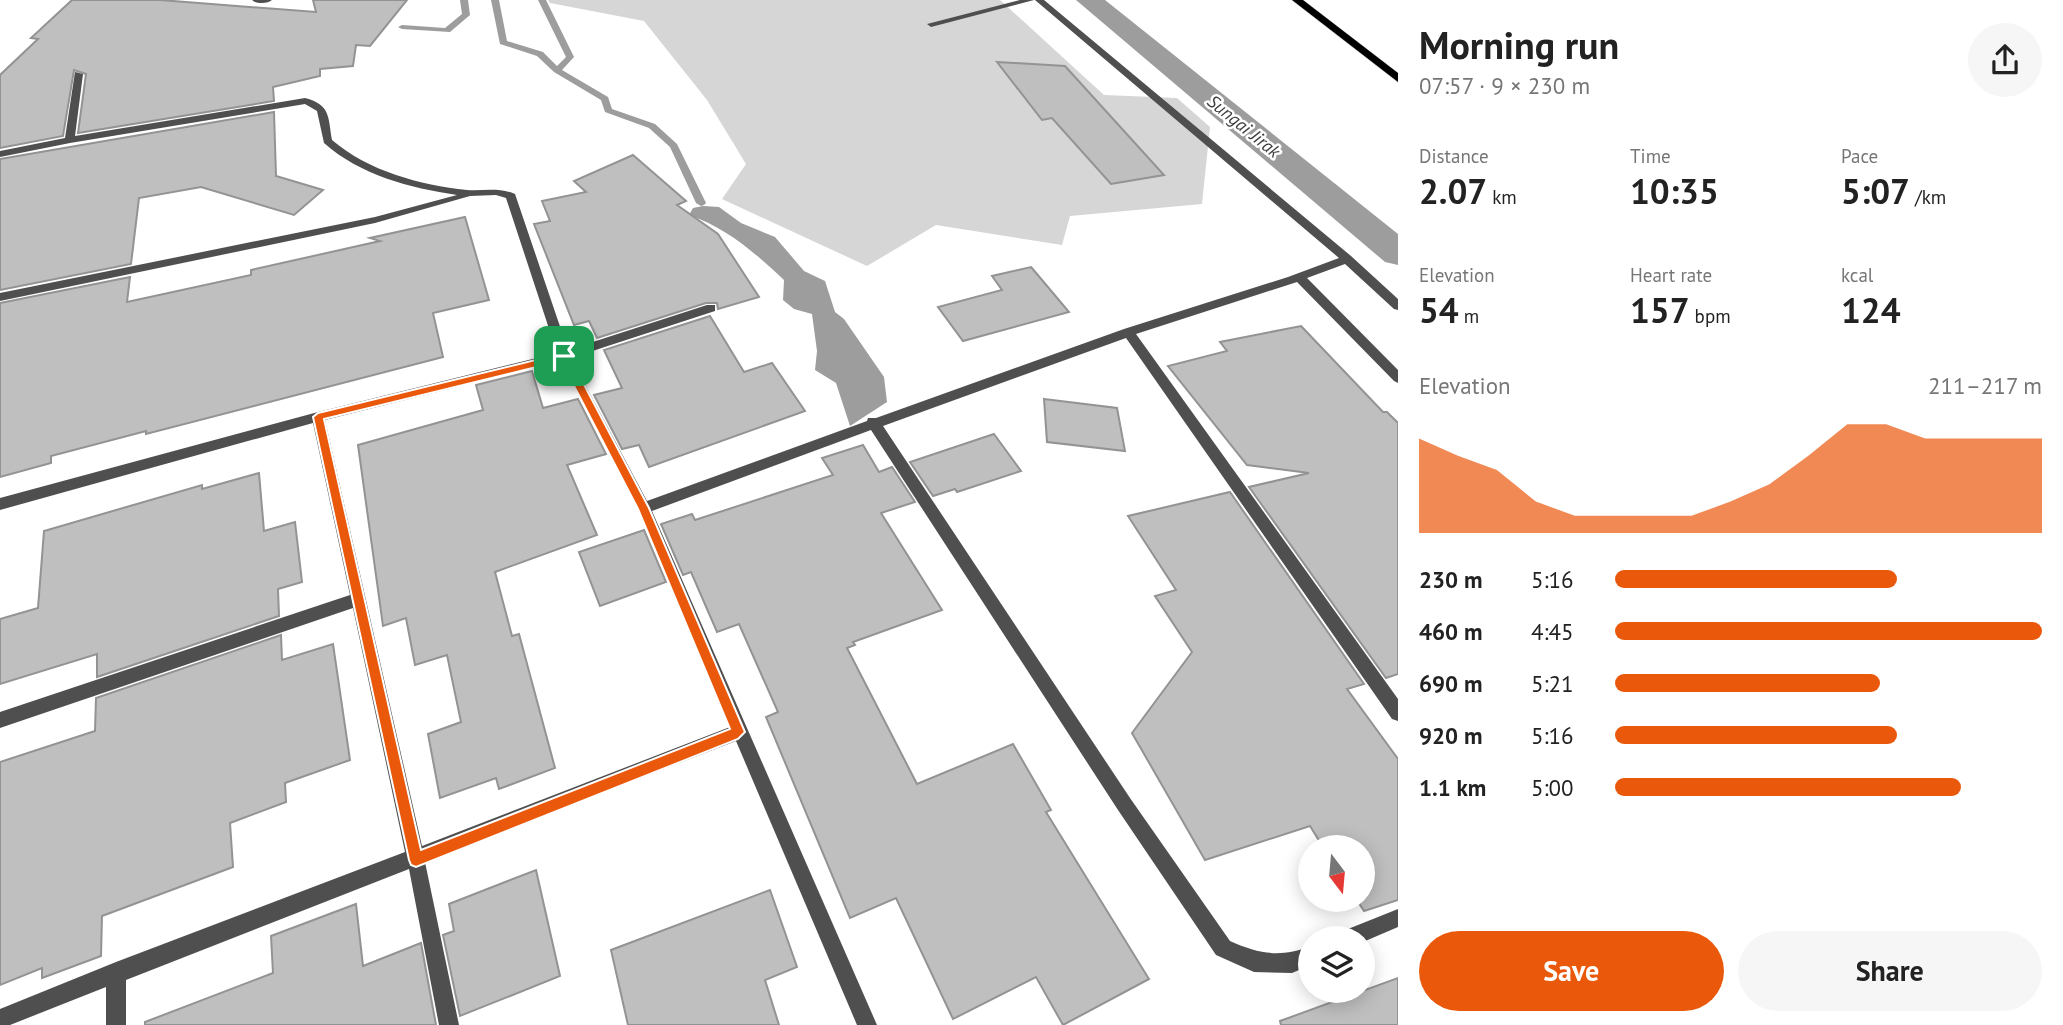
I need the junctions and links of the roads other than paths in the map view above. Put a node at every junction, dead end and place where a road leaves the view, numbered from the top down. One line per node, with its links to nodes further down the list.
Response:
1 (256, 0): 2 (street)
2 (268, 0)
3 (1030, 0): 6 (street)
4 (1039, 0): 12 (street)
5 (1297, 0): 8 (main road)
6 (931, 24)
7 (78, 74): 9 (street)
8 (1398, 79)
9 (70, 140): 10 (street); 11 (street)
10 (0, 154)
11 (473, 194): 14 (street); 18 (street)
12 (1347, 259): 13 (street); 15 (street)
13 (1300, 278): 17 (street); 19 (street)
14 (0, 297)
15 (1398, 306)
16 (711, 308): 18 (street)
17 (1128, 332): 21 (street); 25 (street)
18 (564, 356): 20 (street); 23 (street)
19 (1398, 378)
20 (318, 417): 22 (street); 24 (street)
21 (873, 422): 23 (street); 31 (street)
22 (0, 504)
23 (643, 508): 27 (street)
24 (356, 600): 26 (street); 28 (street)
25 (1398, 713)
26 (0, 720)
27 (738, 732): 28 (street); 36 (street)
28 (416, 860): 32 (street); 35 (street)
29 (1398, 918): 30 (street)
30 (1375, 928)
31 (1298, 960)
32 (116, 972): 33 (street); 34 (street)
33 (0, 1019)
34 (116, 1025)
35 (449, 1025)
36 (867, 1025)

